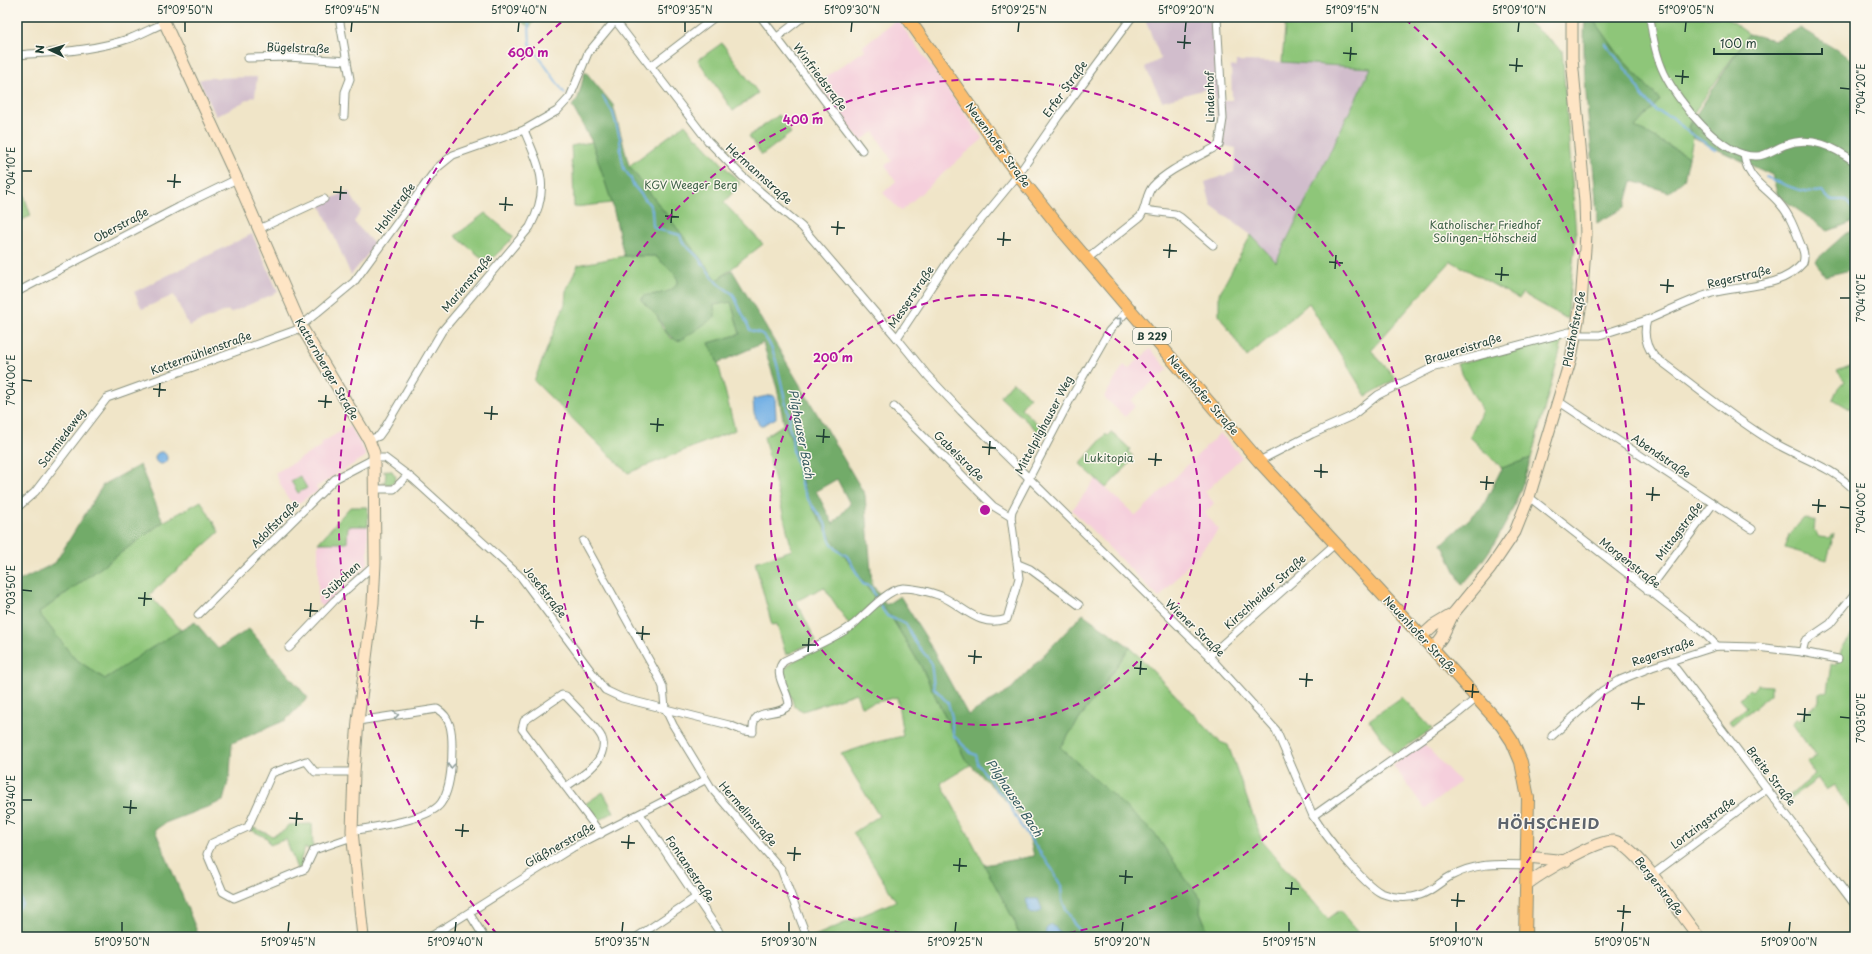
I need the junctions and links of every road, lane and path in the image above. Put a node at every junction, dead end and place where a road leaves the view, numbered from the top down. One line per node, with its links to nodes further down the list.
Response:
1 (339, 17): 15 (street)
2 (715, 17): 16 (street)
3 (761, 17): 12 (street, Winfriedstraße)
4 (803, 17): 12 (street)
5 (907, 17): 22 (main road, Neuenhofer Straße / B 229)
6 (1132, 17): 22 (street, Erfer Straße)
7 (1217, 17): 25 (street, Lindenhof)
8 (1572, 17): 33 (street, Platzhofstraße)
9 (1650, 17): 20 (street)
10 (617, 19): 16 (street, Hermannstraße); 18 (street, Hohlstraße)
11 (164, 20): 13 (street); 23 (street, Katternberger Straße)
12 (776, 38): 19 (street, Winfriedstraße)
13 (17, 55)
14 (248, 58): 15 (street, Bügelstraße)
15 (347, 61): 17 (street)
16 (651, 66): 34 (street, Hermannstraße)
17 (344, 116)
18 (524, 130): 32 (street, Hohlstraße); 38 (street, Marienstraße)
19 (862, 150)
20 (1744, 155): 21 (street); 31 (street, Regerstraße)
21 (1855, 162)
22 (1018, 174): 28 (main road, Neuenhofer Straße / B 229); 34 (street, Messerstraße)
23 (237, 179): 26 (street, Katternberger Straße); 29 (street, Oberstraße)
24 (324, 199): 26 (street)
25 (1144, 210): 27 (street); 28 (street, Lindenhof)
26 (259, 229): 32 (street, Katternberger Straße)
27 (1213, 245)
28 (1087, 259): 30 (main road, Neuenhofer Straße / B 229)
29 (17, 292)
30 (1129, 309): 40 (main road, Neuenhofer Straße / B 229); 42 (street, Mittelpilghauser Weg, one-way to 30)
31 (1646, 320): 33 (street, Regerstraße); 44 (street)
32 (301, 326): 35 (street, Kottermühlenstraße); 38 (street, Katternberger Straße)
33 (1576, 333): 36 (street, Platzhofstraße); 40 (street, Brauereistraße)
34 (897, 338): 42 (street, Messerstraße)
35 (107, 398): 47 (street, Schmiedeweg)
36 (1558, 401): 45 (street, Platzhofstraße); 46 (street, Abendstraße)
37 (894, 407): 48 (street, Gabelstraße)
38 (369, 440): 39 (street, Katternberger Straße)
39 (375, 458): 41 (street, Josefstraße); 43 (street, Katternberger Straße); 58 (street, Adolfstraße)
40 (1259, 461): 51 (main road, Neuenhofer Straße / B 229)
41 (408, 475): 43 (street); 68 (street, Josefstraße)
42 (1028, 479): 48 (street, Mittelpilghauser Weg); 64 (street, Wiener Straße)
43 (376, 489): 52 (street, Katternberger Straße)
44 (1855, 491)
45 (1529, 497): 54 (street, Morgenstraße); 57 (street, Platzhofstraße)
46 (1713, 504): 49 (street, Abendstraße); 54 (street, Mittagstraße)
47 (17, 508)
48 (1011, 517): 53 (street)
49 (1752, 529)
50 (583, 541): 68 (street)
51 (1335, 544): 59 (main road, Neuenhofer Straße / B 229); 64 (street, Kirschheider Straße)
52 (375, 563): 61 (street, Stübchen); 69 (street, Katternberger Straße)
53 (1018, 564): 56 (street); 68 (street, Josefstraße)
54 (1648, 591): 60 (street, Morgenstraße)
55 (1855, 593): 63 (street)
56 (1079, 605)
57 (1453, 614): 59 (street, Platzhofstraße); 62 (street, Platzhofstraße)
58 (198, 615)
59 (1422, 636): 62 (main road, Neuenhofer Straße / B 229)
60 (1718, 646): 63 (street, Regerstraße); 66 (street, Regerstraße)
61 (289, 648)
62 (1433, 649): 67 (main road, Neuenhofer Straße / B 229)
63 (1802, 652): 65 (street, Regerstraße)
64 (1209, 656): 76 (street, Wiener Straße)
65 (1838, 659)
66 (1670, 661): 70 (street, Regerstraße); 74 (street, Breite Straße)
67 (1478, 697): 76 (street); 79 (main road, Neuenhofer Straße / B 229)
68 (665, 708): 72 (street, Hermelinstraße)
69 (358, 721): 71 (street, Katternberger Straße); 77 (street, one-way to 77)
70 (1552, 736)
71 (354, 772): 77 (street, Katternberger Straße); 77 (street)
72 (705, 780): 75 (street, Gläßnerstraße); 92 (street, Hermelinstraße)
73 (566, 786): 73 (street); 78 (street)
74 (1767, 789): 82 (street, Lortzingstraße); 85 (street, Breite Straße)
75 (640, 814): 78 (street, Gläßnerstraße); 84 (street, Fontanestraße)
76 (1313, 816): 79 (street, Wiener Straße)
77 (352, 834): 87 (street, Katternberger Straße)
78 (601, 834): 86 (street, Gläßnerstraße)
79 (1528, 861): 80 (street); 81 (street); 83 (main road, B 229)
80 (1566, 861): 81 (street); 82 (street, Bergerstraße)
81 (1543, 873): 83 (street)
82 (1652, 875): 94 (street, Bergerstraße)
83 (1527, 884): 93 (main road, B 229)
84 (695, 898): 90 (street); 91 (street, Fontanestraße)
85 (1855, 904)
86 (469, 913): 88 (street, Gläßnerstraße); 89 (street)
87 (363, 937)
88 (430, 937)
89 (484, 937)
90 (637, 937)
91 (721, 937)
92 (807, 937)
93 (1525, 937)
94 (1699, 937)

